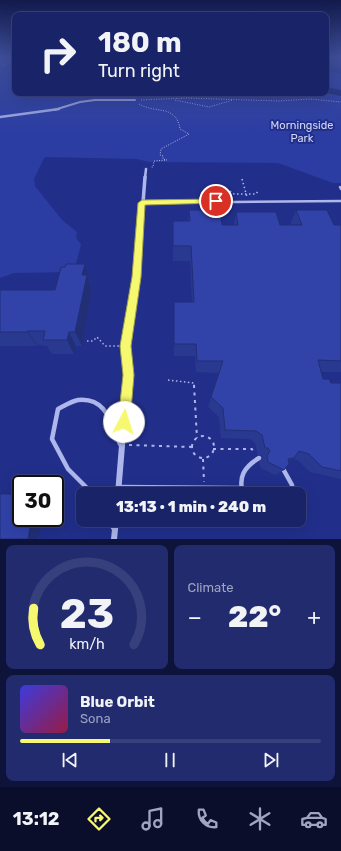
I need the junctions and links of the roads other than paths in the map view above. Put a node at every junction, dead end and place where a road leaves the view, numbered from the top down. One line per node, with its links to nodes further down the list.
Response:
1 (135, 100): 2 (street)
2 (0, 118)
3 (146, 169): 5 (street)
4 (341, 201): 5 (lane)
5 (142, 203): 6 (street)
6 (122, 446): 9 (lane); 10 (street)
7 (257, 458): 11 (lane)
8 (282, 467): 12 (lane)
9 (86, 487)
10 (118, 487)
11 (241, 487)
12 (292, 487)
13 (113, 527): 15 (lane)
14 (115, 527): 15 (street)
15 (115, 530): 16 (street)
16 (114, 539)

